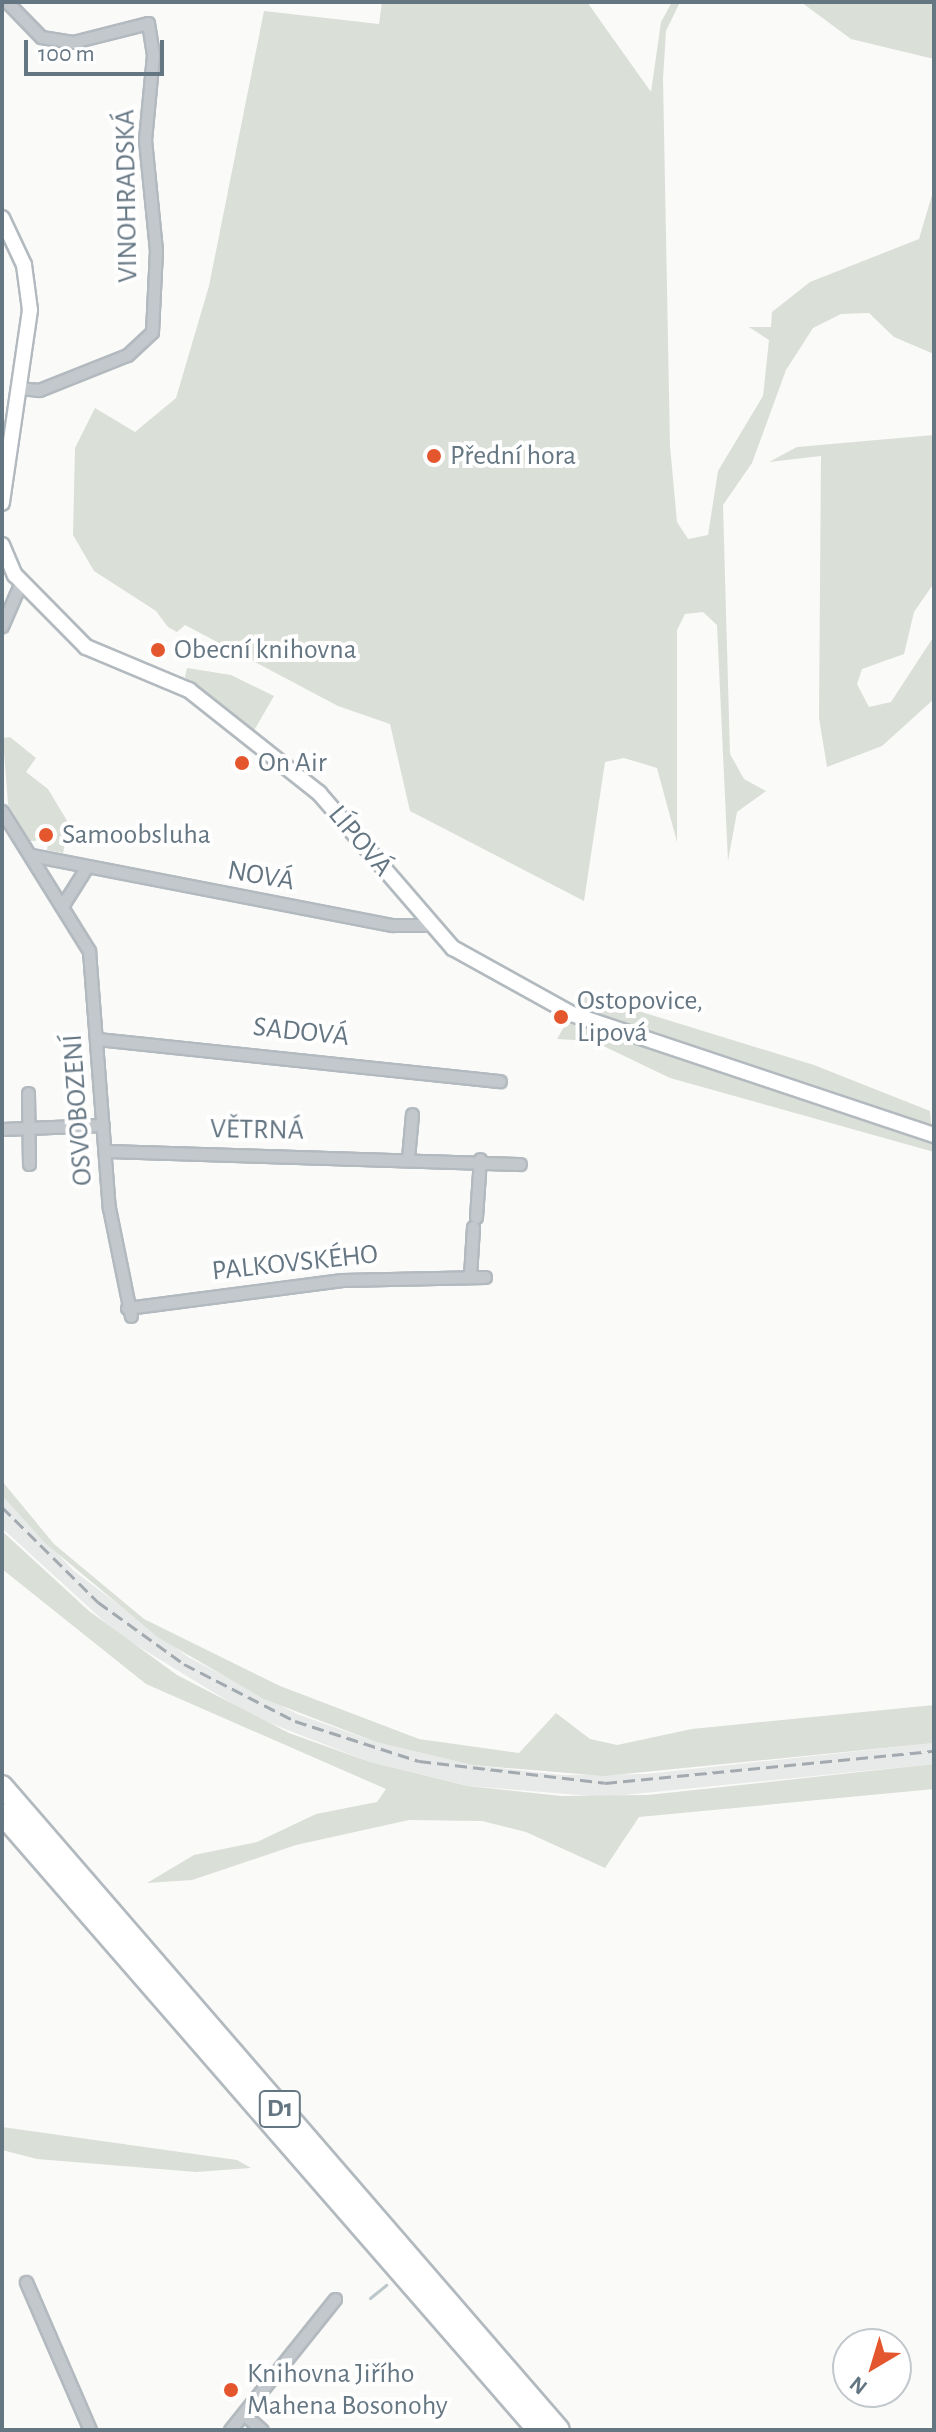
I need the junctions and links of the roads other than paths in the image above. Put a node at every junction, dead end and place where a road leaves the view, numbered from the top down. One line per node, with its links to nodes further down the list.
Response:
1 (7, 2): 3 (street, VINOHRADSKÁ)
2 (2, 219): 3 (street)
3 (21, 388): 4 (street)
4 (2, 503)
5 (2, 545): 6 (street)
6 (2, 552): 7 (street, LÍPOVÁ)
7 (21, 582): 8 (street); 13 (street, LÍPOVÁ)
8 (2, 626)
9 (2, 812): 10 (street, OSVOBOZENÍ)
10 (31, 855): 11 (street, NOVÁ); 12 (street, OSVOBOZENÍ)
11 (81, 869): 12 (street); 13 (street, NOVÁ)
12 (63, 898): 14 (street, OSVOBOZENÍ)
13 (429, 925): 21 (street, LÍPOVÁ)
14 (98, 1039): 15 (street, SADOVÁ); 18 (street, OSVOBOZENÍ)
15 (500, 1081)
16 (28, 1093): 20 (street)
17 (412, 1114): 23 (street)
18 (103, 1125): 20 (street); 22 (street, OSVOBOZENÍ)
19 (2, 1129): 20 (street)
20 (29, 1129): 25 (street)
21 (934, 1135)
22 (105, 1151): 23 (street, VĚTRNÁ); 29 (street, OSVOBOZENÍ)
23 (408, 1158): 24 (street, VĚTRNÁ)
24 (480, 1159): 26 (street, VĚTRNÁ); 27 (street)
25 (29, 1164)
26 (520, 1164)
27 (470, 1276): 28 (street, PALKOVSKÉHO); 29 (street, PALKOVSKÉHO)
28 (485, 1277)
29 (129, 1312)
30 (2, 1786): 39 (highway, D1)
31 (2, 1814): 38 (highway, D1)
32 (26, 2282): 35 (street)
33 (335, 2299): 34 (street)
34 (244, 2414): 36 (street); 37 (street)
35 (90, 2430)
36 (230, 2430)
37 (262, 2430)
38 (538, 2430)
39 (559, 2430)

